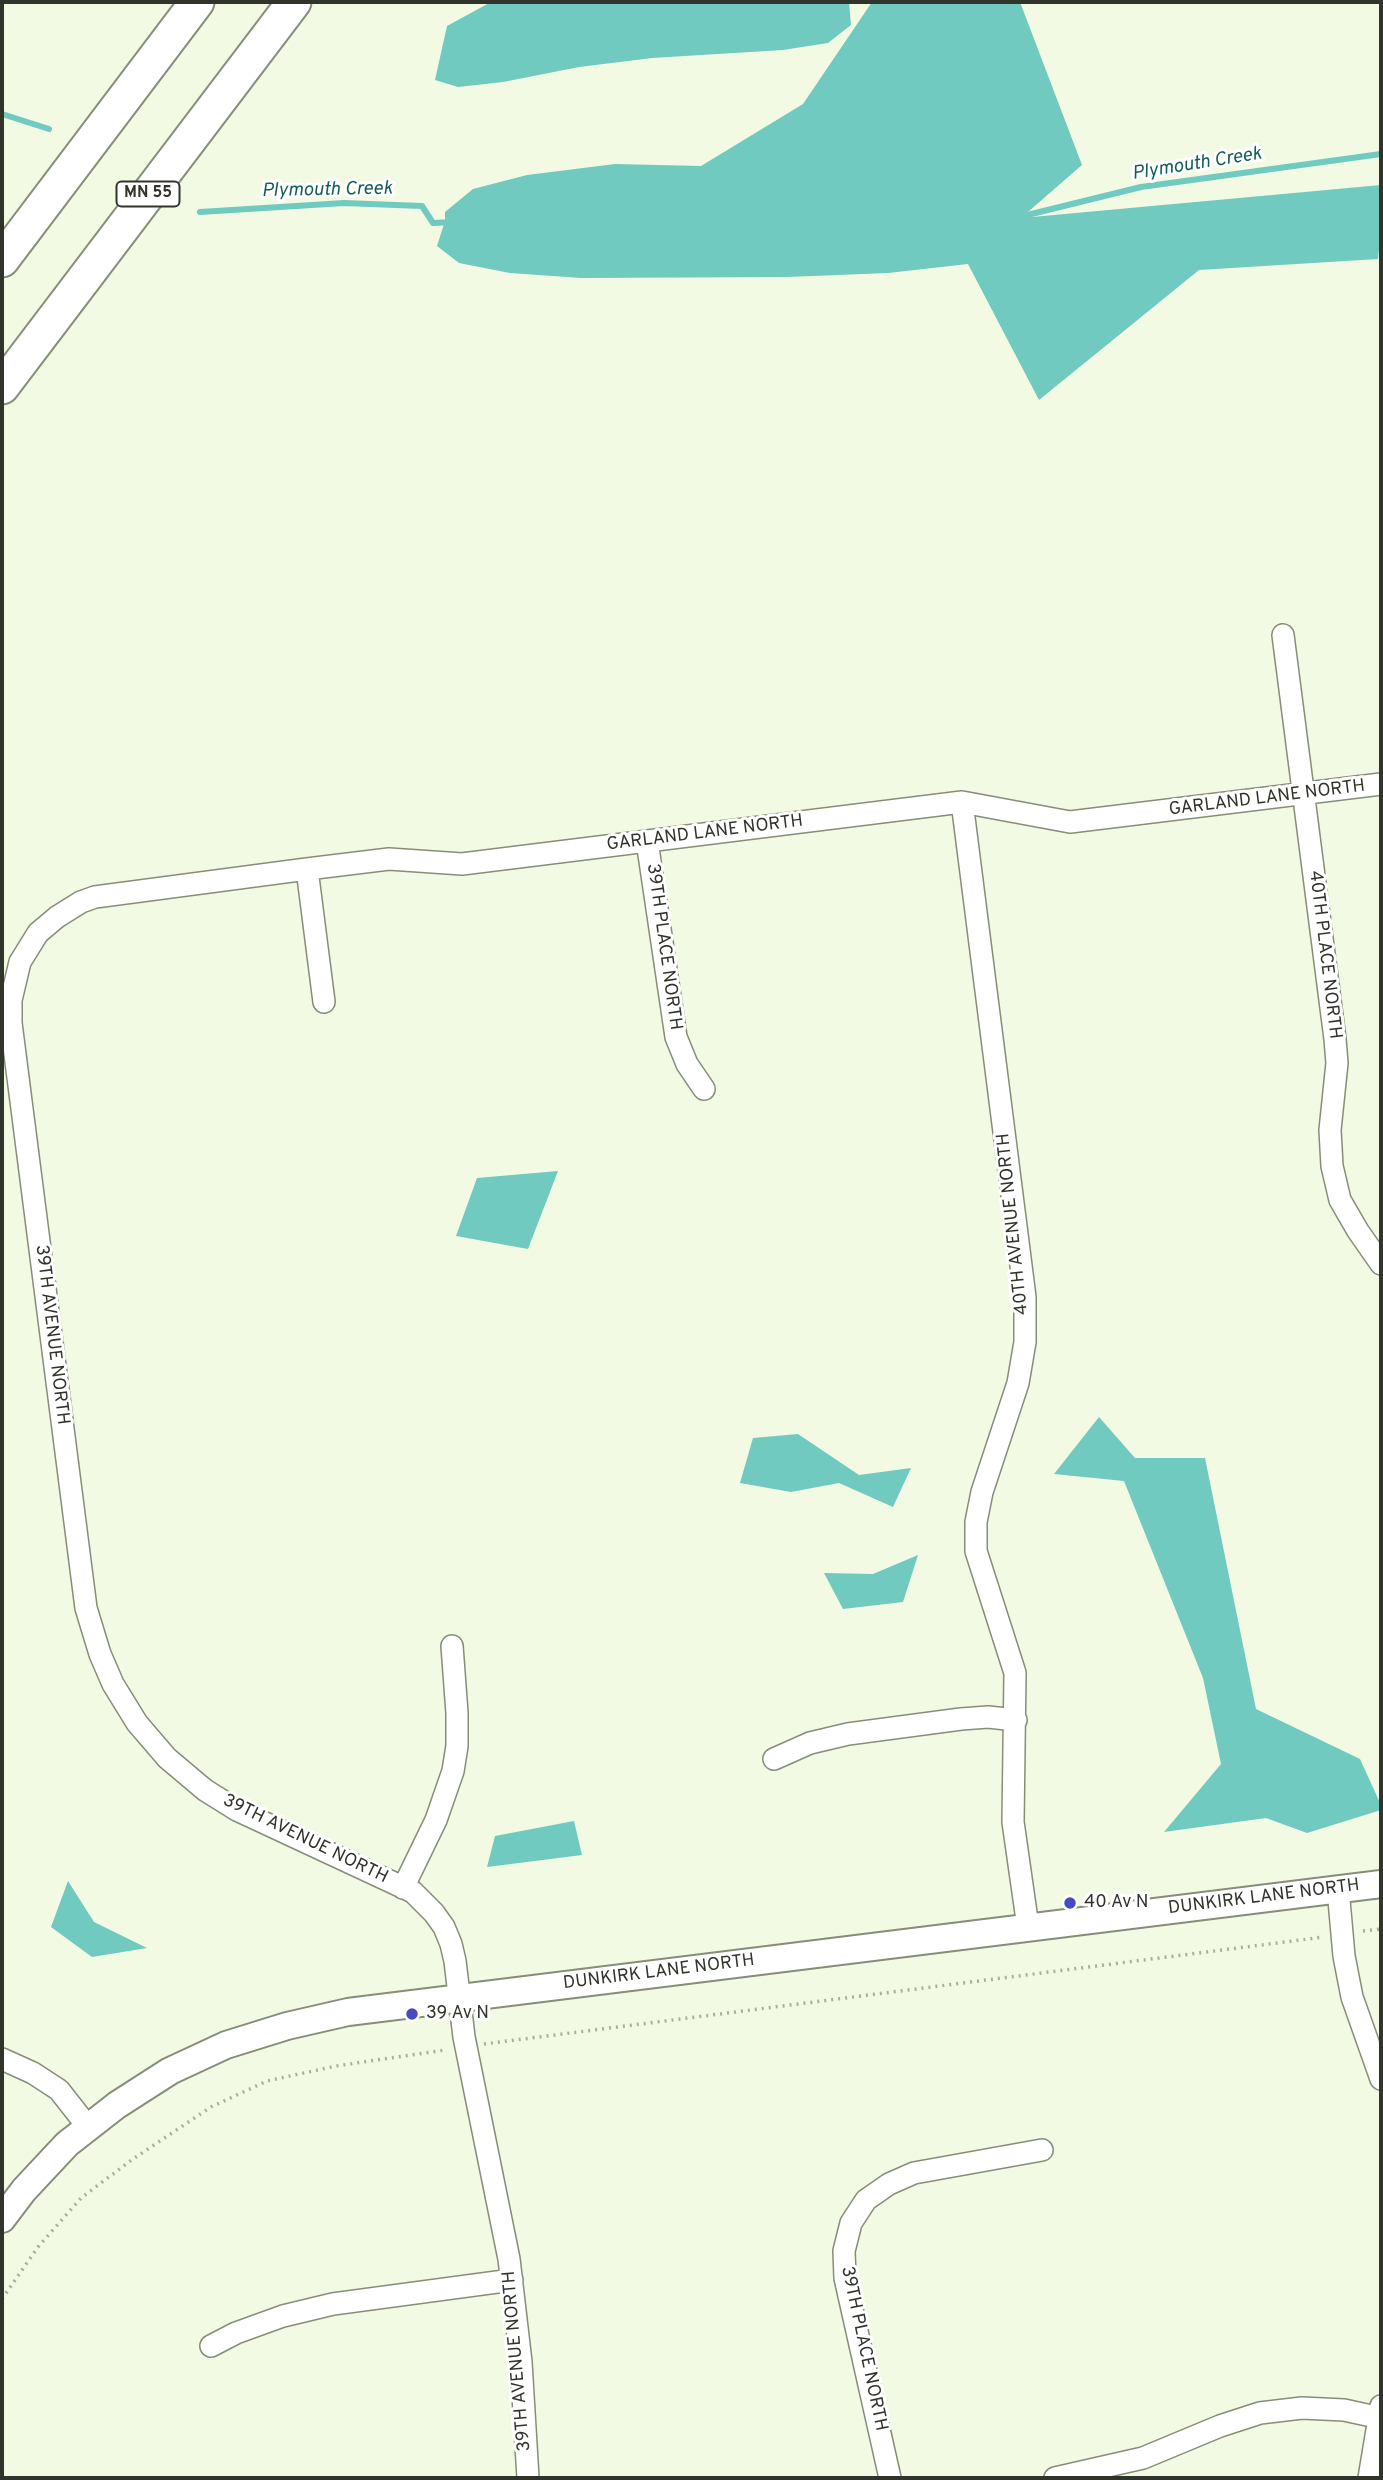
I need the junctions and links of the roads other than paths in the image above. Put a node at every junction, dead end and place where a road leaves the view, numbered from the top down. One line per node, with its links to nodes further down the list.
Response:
1 (197, 2): 3 (main road)
2 (294, 2): 4 (main road, MN 55)
3 (2, 260)
4 (2, 387)
5 (1283, 635): 7 (street, 40TH PLACE NORTH)
6 (1381, 784): 7 (street, GARLAND LANE NORTH)
7 (1304, 794): 8 (street, GARLAND LANE NORTH); 14 (street, 40TH PLACE NORTH)
8 (962, 802): 9 (street, GARLAND LANE NORTH); 16 (street, 40TH AVENUE NORTH)
9 (647, 841): 10 (street, GARLAND LANE NORTH); 13 (street, 39TH PLACE NORTH)
10 (307, 869): 11 (street, GARLAND LANE NORTH); 12 (street)
11 (38, 933): 19 (street, 39TH AVENUE NORTH)
12 (324, 1002)
13 (704, 1089)
14 (1381, 1264)
15 (452, 1646): 19 (street)
16 (1016, 1720): 17 (street); 21 (street, 40TH AVENUE NORTH)
17 (774, 1759)
18 (1381, 1884): 20 (street, DUNKIRK LANE NORTH)
19 (403, 1888): 22 (street, 39TH AVENUE NORTH)
20 (1338, 1889): 21 (street, DUNKIRK LANE NORTH); 24 (street)
21 (1027, 1927): 22 (street, DUNKIRK LANE NORTH)
22 (458, 1999): 25 (street, DUNKIRK LANE NORTH); 28 (street, 39TH AVENUE NORTH)
23 (2, 2059): 25 (street)
24 (1381, 2079)
25 (88, 2127): 27 (street, DUNKIRK LANE NORTH)
26 (1042, 2150): 32 (street, 39TH PLACE NORTH)
27 (2, 2218)
28 (512, 2280): 29 (street); 31 (street, 39TH AVENUE NORTH)
29 (211, 2346)
30 (1381, 2414): 33 (street); 34 (street)
31 (528, 2478)
32 (890, 2478)
33 (1055, 2478)
34 (1369, 2478)

